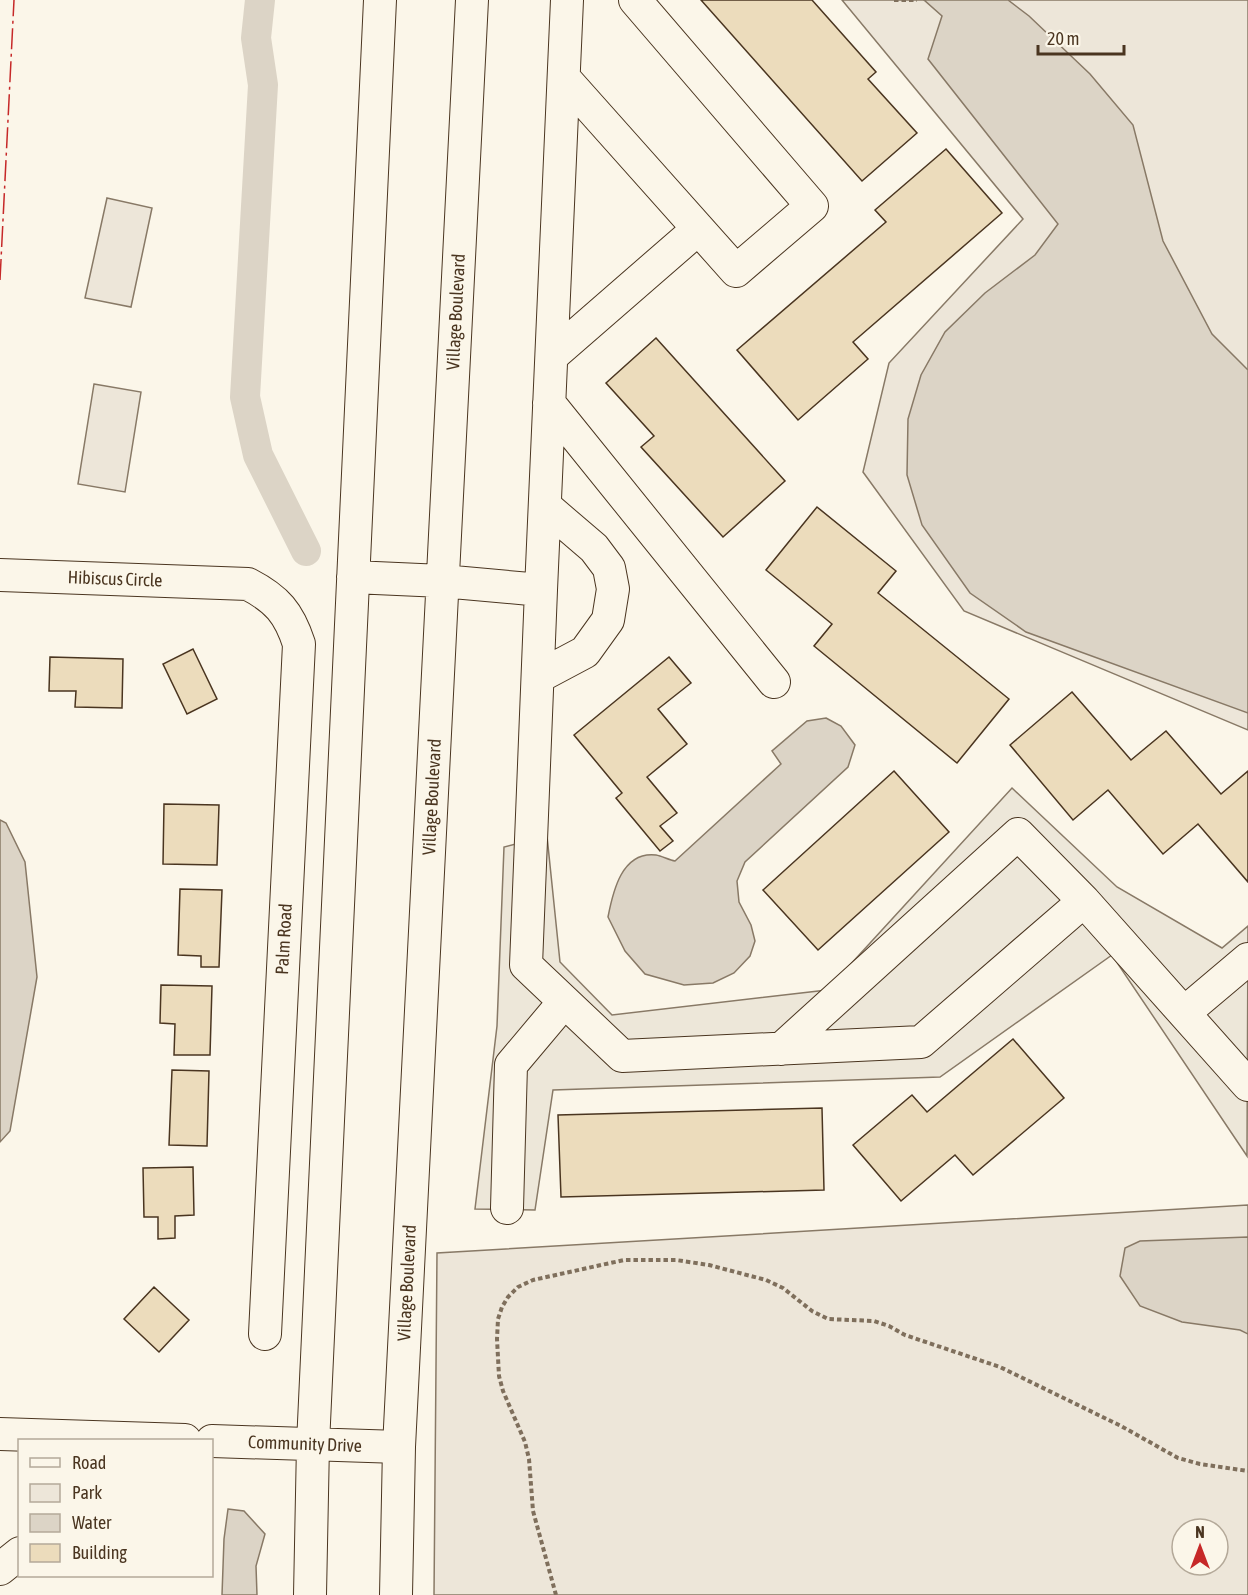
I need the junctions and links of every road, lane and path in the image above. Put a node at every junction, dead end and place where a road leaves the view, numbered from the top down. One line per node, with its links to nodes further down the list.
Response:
1 (380, 0): 13 (street)
2 (471, 0): 14 (street, Village Boulevard)
3 (567, 0): 7 (street)
4 (636, 0): 8 (street)
5 (894, 0): 6 (path)
6 (917, 0)
7 (564, 78): 8 (street); 9 (street)
8 (698, 229): 9 (street)
9 (552, 356): 10 (street)
10 (549, 403): 11 (street); 18 (street)
11 (545, 506): 16 (street); 17 (street)
12 (0, 575): 15 (street, Hibiscus Circle)
13 (353, 577): 14 (street); 31 (street)
14 (442, 581): 16 (street); 32 (street, Village Boulevard)
15 (231, 583): 26 (street, Palm Road)
16 (541, 590): 17 (street)
17 (537, 677): 21 (street)
18 (774, 682)
19 (1084, 901): 22 (street); 23 (street); 23 (street)
20 (1248, 959): 22 (street)
21 (564, 1002): 23 (street); 25 (street)
22 (1184, 1013): 24 (street)
23 (781, 1049)
24 (1248, 1085)
25 (507, 1208)
26 (265, 1334)
27 (0, 1434): 28 (street)
28 (40, 1438): 29 (street)
29 (112, 1439)
30 (213, 1441): 31 (street, Community Drive)
31 (313, 1444): 32 (street, Community Drive); 36 (street)
32 (399, 1447): 37 (street, Village Boulevard)
33 (1248, 1472): 38 (path)
34 (18, 1555): 35 (street)
35 (0, 1569)
36 (310, 1595)
37 (396, 1595)
38 (556, 1595)

